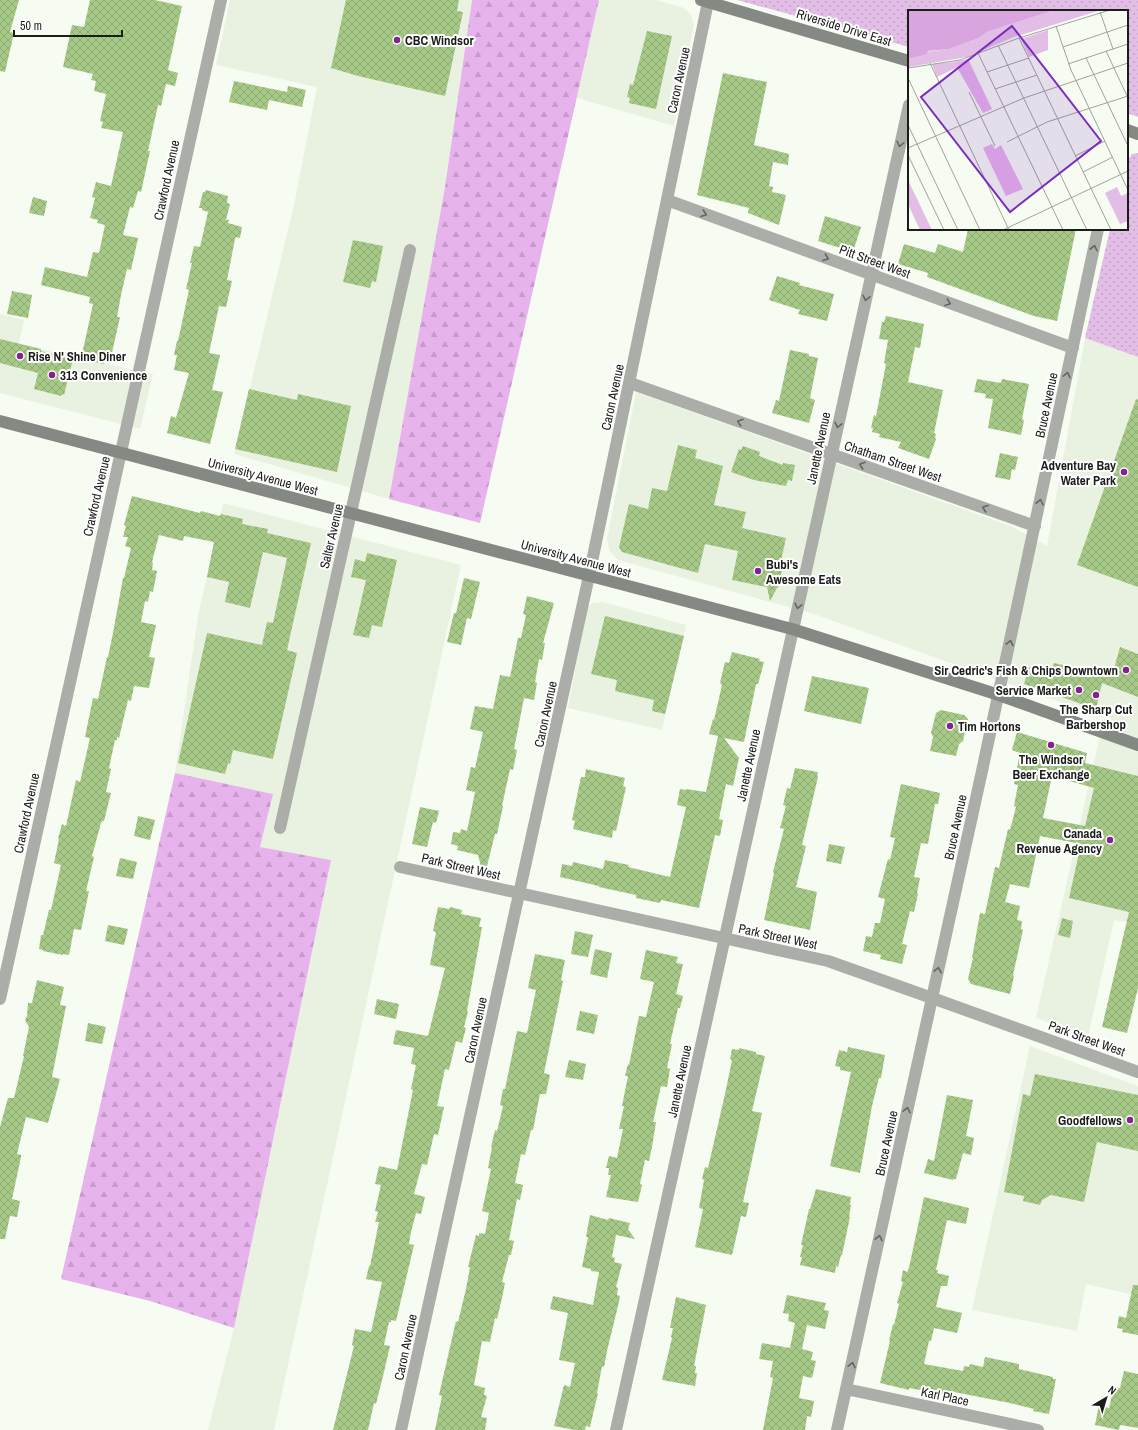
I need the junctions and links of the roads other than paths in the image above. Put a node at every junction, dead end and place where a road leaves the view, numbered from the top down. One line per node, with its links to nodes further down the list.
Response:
1 (221, 0): 14 (street, Crawford Avenue)
2 (705, 1): 3 (main road, Riverside Drive East); 7 (street, Caron Avenue)
3 (908, 61)
4 (908, 110): 10 (street, Janette Avenue, one-way to 10)
5 (1128, 130): 6 (main road)
6 (1138, 134)
7 (667, 200): 10 (street, Pitt Street West, one-way to 10); 12 (street, Caron Avenue)
8 (1098, 230): 11 (street, Bruce Avenue, one-way to 8)
9 (410, 250): 16 (street, Salter Avenue)
10 (871, 275): 11 (street, Pitt Street West, one-way to 11); 15 (street, Janette Avenue, one-way to 15)
11 (1073, 348): 17 (street, Bruce Avenue, one-way to 11)
12 (630, 383): 15 (street, Chatham Street West, one-way to 12); 18 (street, Caron Avenue)
13 (0, 421): 14 (main road, University Avenue West)
14 (120, 453): 16 (main road, University Avenue West); 27 (street, Crawford Avenue)
15 (831, 454): 17 (street, Chatham Street West, one-way to 15); 19 (street, Janette Avenue, one-way to 19)
16 (351, 514): 18 (main road, University Avenue West); 22 (street, Salter Avenue)
17 (1035, 526): 20 (street, Bruce Avenue, one-way to 17)
18 (589, 576): 19 (main road, University Avenue West); 24 (street, Caron Avenue)
19 (792, 629): 20 (main road, University Avenue West); 25 (street, Janette Avenue)
20 (999, 695): 21 (main road, University Avenue West); 26 (street, Bruce Avenue, one-way to 20)
21 (1138, 745)
22 (280, 828)
23 (400, 867): 24 (street, Park Street West)
24 (519, 893): 25 (street, Park Street West); 30 (street, Caron Avenue)
25 (724, 938): 26 (street, Park Street West); 31 (street, Janette Avenue)
26 (932, 998): 28 (street, Park Street West); 29 (street, Bruce Avenue, one-way to 26)
27 (0, 999)
28 (1138, 1072)
29 (846, 1389): 32 (street, Bruce Avenue); 33 (street, Karl Place)
30 (401, 1430)
31 (616, 1430)
32 (838, 1430)
33 (1038, 1430)

